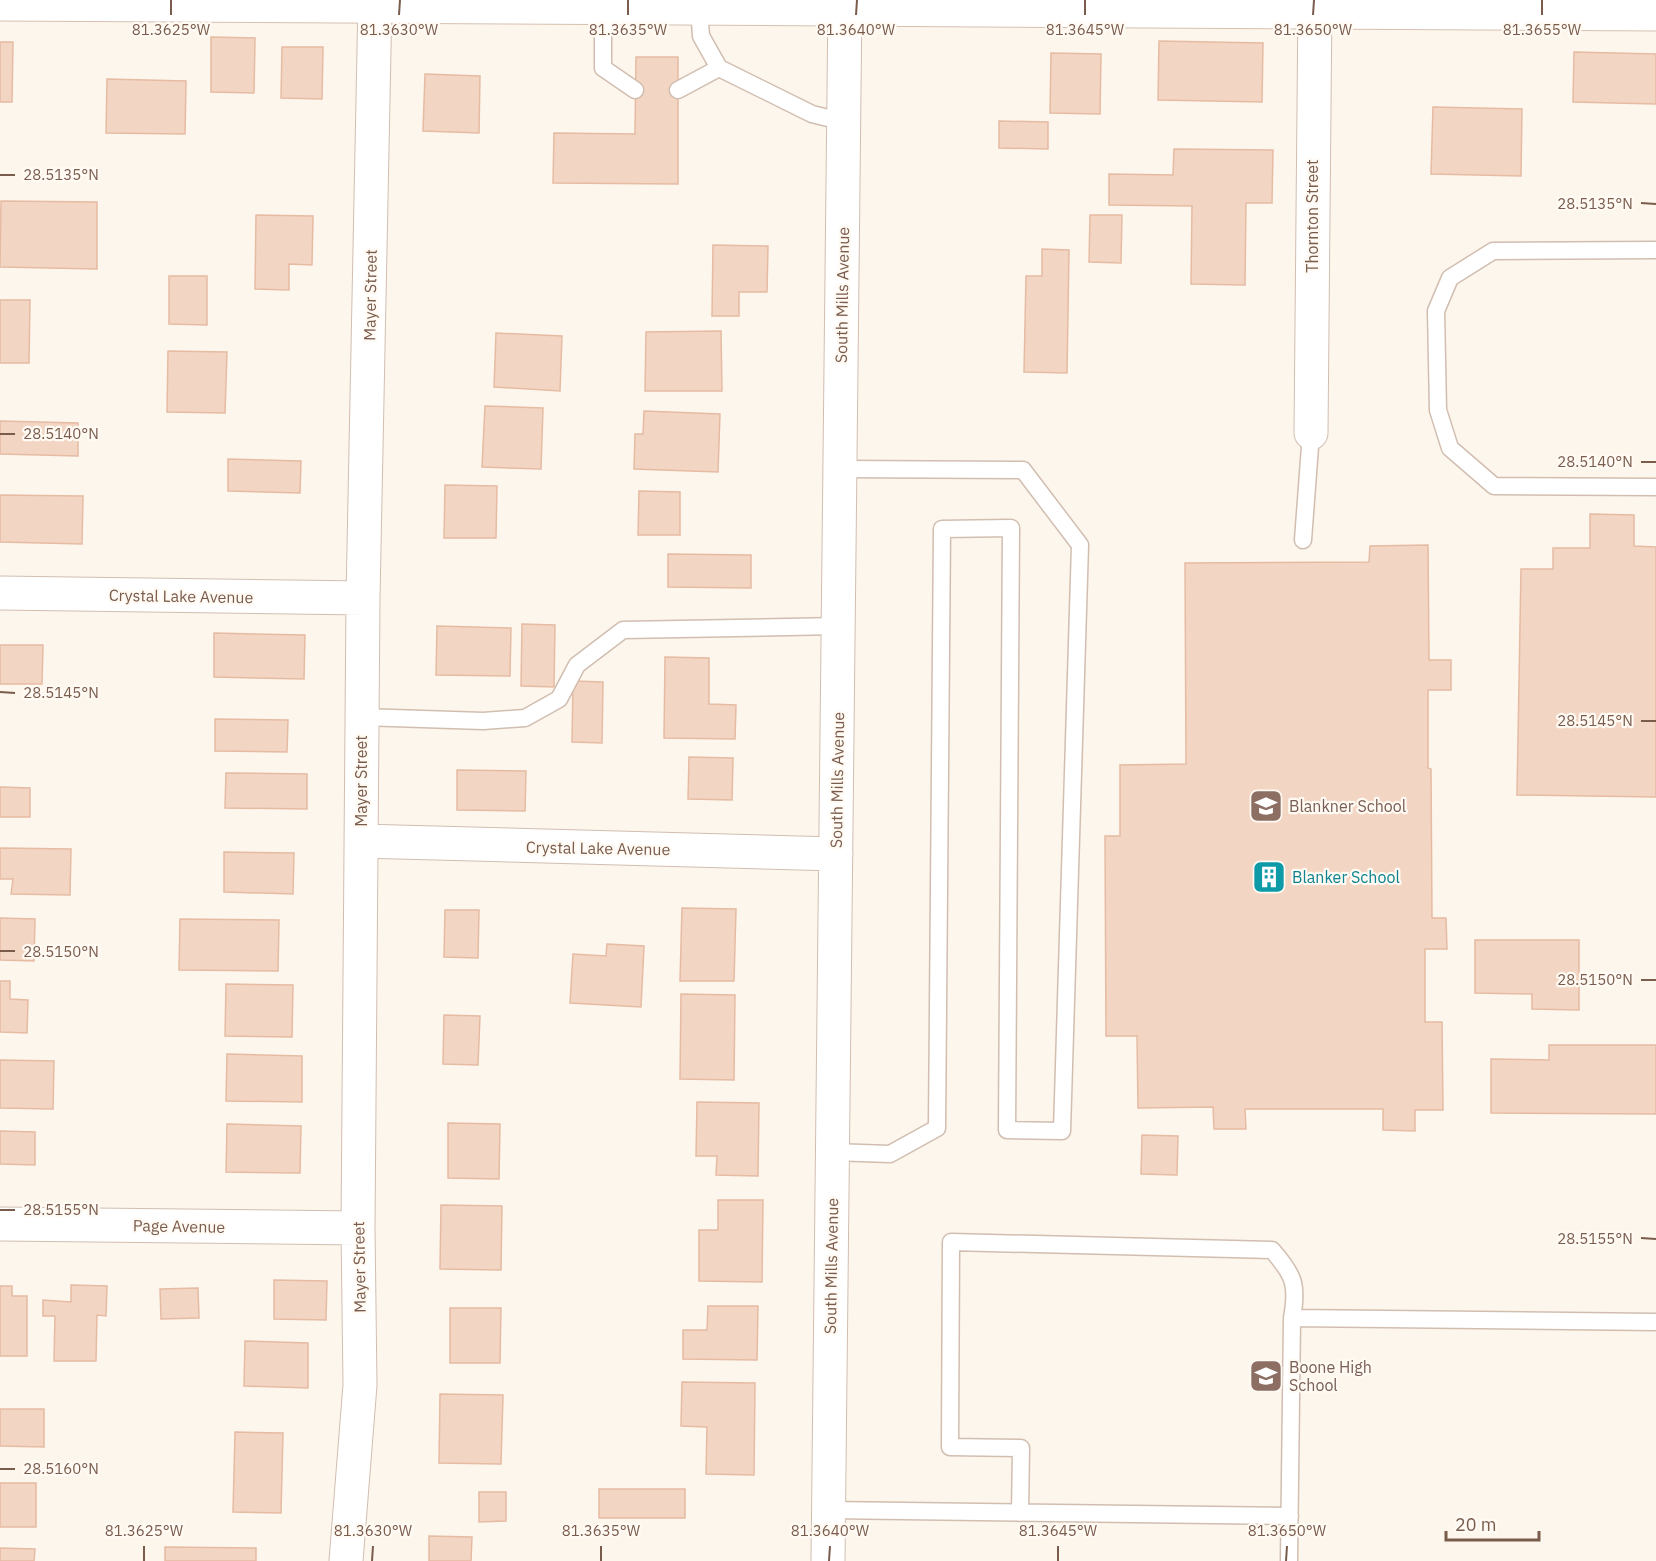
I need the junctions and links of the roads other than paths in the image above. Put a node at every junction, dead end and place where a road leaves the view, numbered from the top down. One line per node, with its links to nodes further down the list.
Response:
1 (376, 3): 2 (street); 5 (street); 18 (street, Mayer Street)
2 (0, 4)
3 (845, 4): 4 (street); 6 (street); 11 (street, South Mills Avenue)
4 (1315, 6): 7 (street); 13 (street, Thornton Street)
5 (603, 7): 6 (street); 9 (lane)
6 (699, 8): 8 (lane)
7 (1656, 14)
8 (719, 68): 10 (lane); 11 (lane)
9 (635, 90)
10 (678, 90)
11 (843, 122): 14 (street, South Mills Avenue)
12 (1656, 250): 15 (lane)
13 (1311, 433): 16 (lane)
14 (840, 469): 19 (street, South Mills Avenue); 23 (lane)
15 (1656, 487)
16 (1303, 540)
17 (0, 593): 18 (street, Crystal Lake Avenue)
18 (363, 598): 20 (street, Mayer Street)
19 (838, 626): 20 (lane); 22 (street, South Mills Avenue)
20 (362, 717): 21 (street, Mayer Street)
21 (361, 842): 22 (street, Crystal Lake Avenue); 25 (street, Mayer Street)
22 (836, 854): 23 (street, South Mills Avenue)
23 (832, 1152): 28 (street, South Mills Avenue)
24 (0, 1224): 25 (street, Page Avenue)
25 (358, 1228): 31 (street, Mayer Street)
26 (1292, 1318): 27 (lane); 29 (lane); 30 (lane)
27 (1656, 1322)
28 (828, 1510): 29 (lane); 32 (street, South Mills Avenue)
29 (1020, 1513): 30 (lane)
30 (1290, 1516): 33 (lane)
31 (346, 1561)
32 (828, 1561)
33 (1289, 1561)

